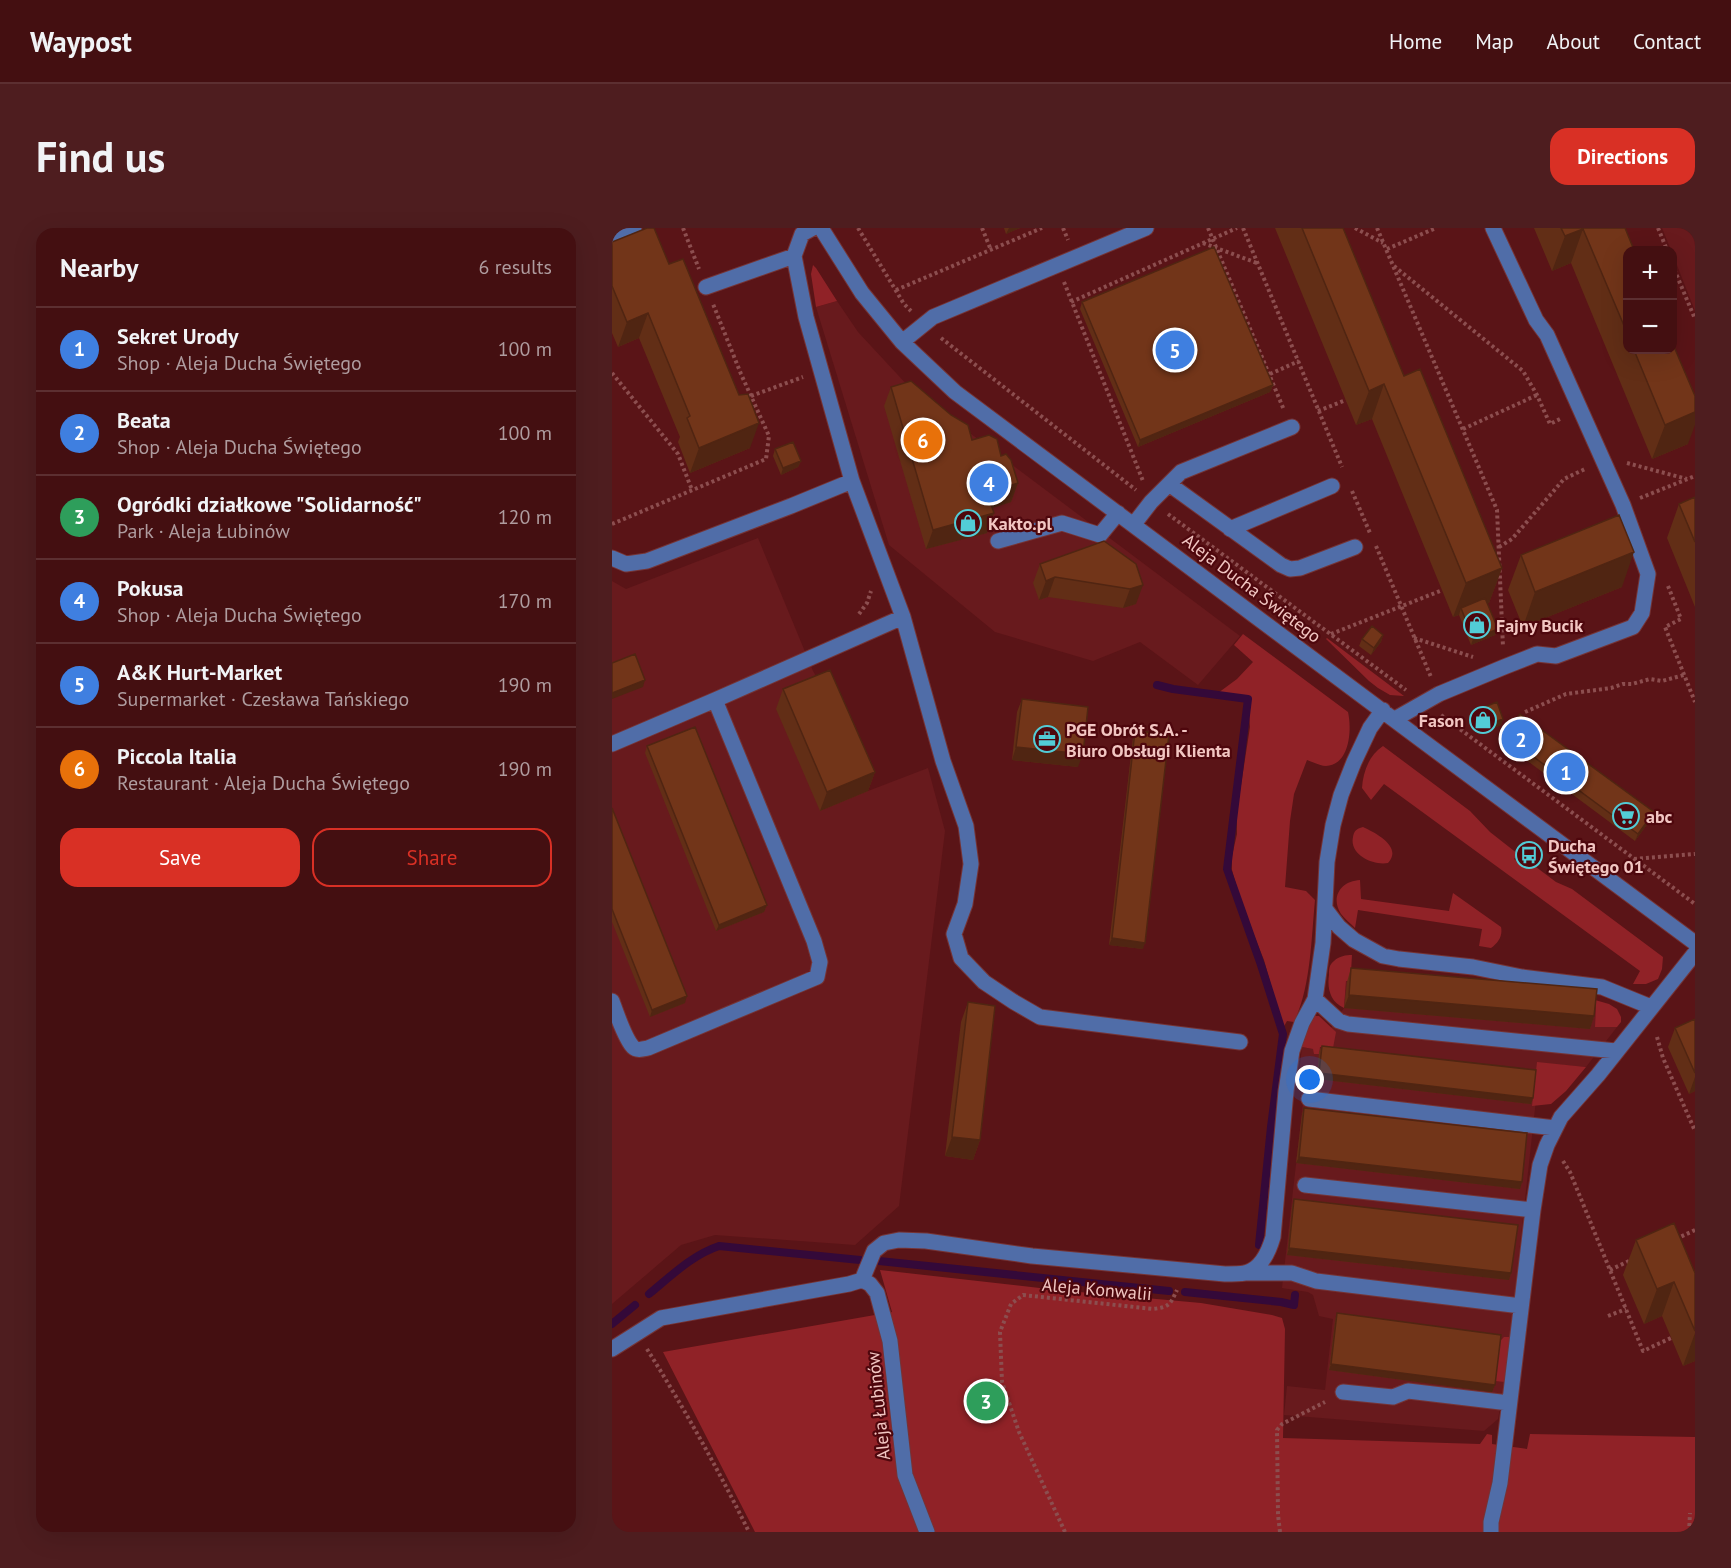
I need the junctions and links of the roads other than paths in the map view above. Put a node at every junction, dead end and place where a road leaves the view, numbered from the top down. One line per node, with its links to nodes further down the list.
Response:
1 (813, 228): 7 (street)
2 (822, 228): 9 (street, Aleja Ducha Świętego)
3 (1146, 228): 9 (street)
4 (1492, 228): 22 (street)
5 (634, 230): 6 (street)
6 (612, 239)
7 (794, 256): 8 (street); 11 (street)
8 (706, 287)
9 (902, 342): 14 (street, Aleja Ducha Świętego)
10 (1292, 427): 12 (street)
11 (852, 481): 19 (street); 20 (street)
12 (1169, 484): 15 (street); 16 (street)
13 (1332, 486): 16 (street)
14 (1118, 513): 15 (street, Aleja Ducha Świętego); 17 (street)
15 (1134, 524): 22 (street, Aleja Ducha Świętego)
16 (1230, 529): 18 (street)
17 (998, 541)
18 (1355, 547)
19 (612, 558)
20 (903, 617): 21 (street); 30 (street)
21 (715, 700): 23 (street); 28 (street)
22 (1389, 715): 24 (street); 25 (street, Aleja Ducha Świętego)
23 (612, 744)
24 (1326, 910): 27 (street); 29 (street)
25 (1695, 943)
26 (1695, 953): 29 (street)
27 (1315, 999): 31 (street); 36 (street)
28 (612, 1001)
29 (1651, 1007): 31 (street)
30 (1240, 1042)
31 (1616, 1051): 33 (street)
32 (1309, 1099): 33 (street)
33 (1555, 1128): 35 (street)
34 (1305, 1185): 35 (street)
35 (1533, 1210): 38 (street)
36 (1246, 1273): 37 (street); 38 (street)
37 (862, 1280): 39 (street); 42 (street, Aleja Łubinów)
38 (1521, 1306): 41 (street)
39 (612, 1349)
40 (1343, 1392): 41 (street)
41 (1509, 1403): 43 (street)
42 (927, 1532)
43 (1491, 1532)

